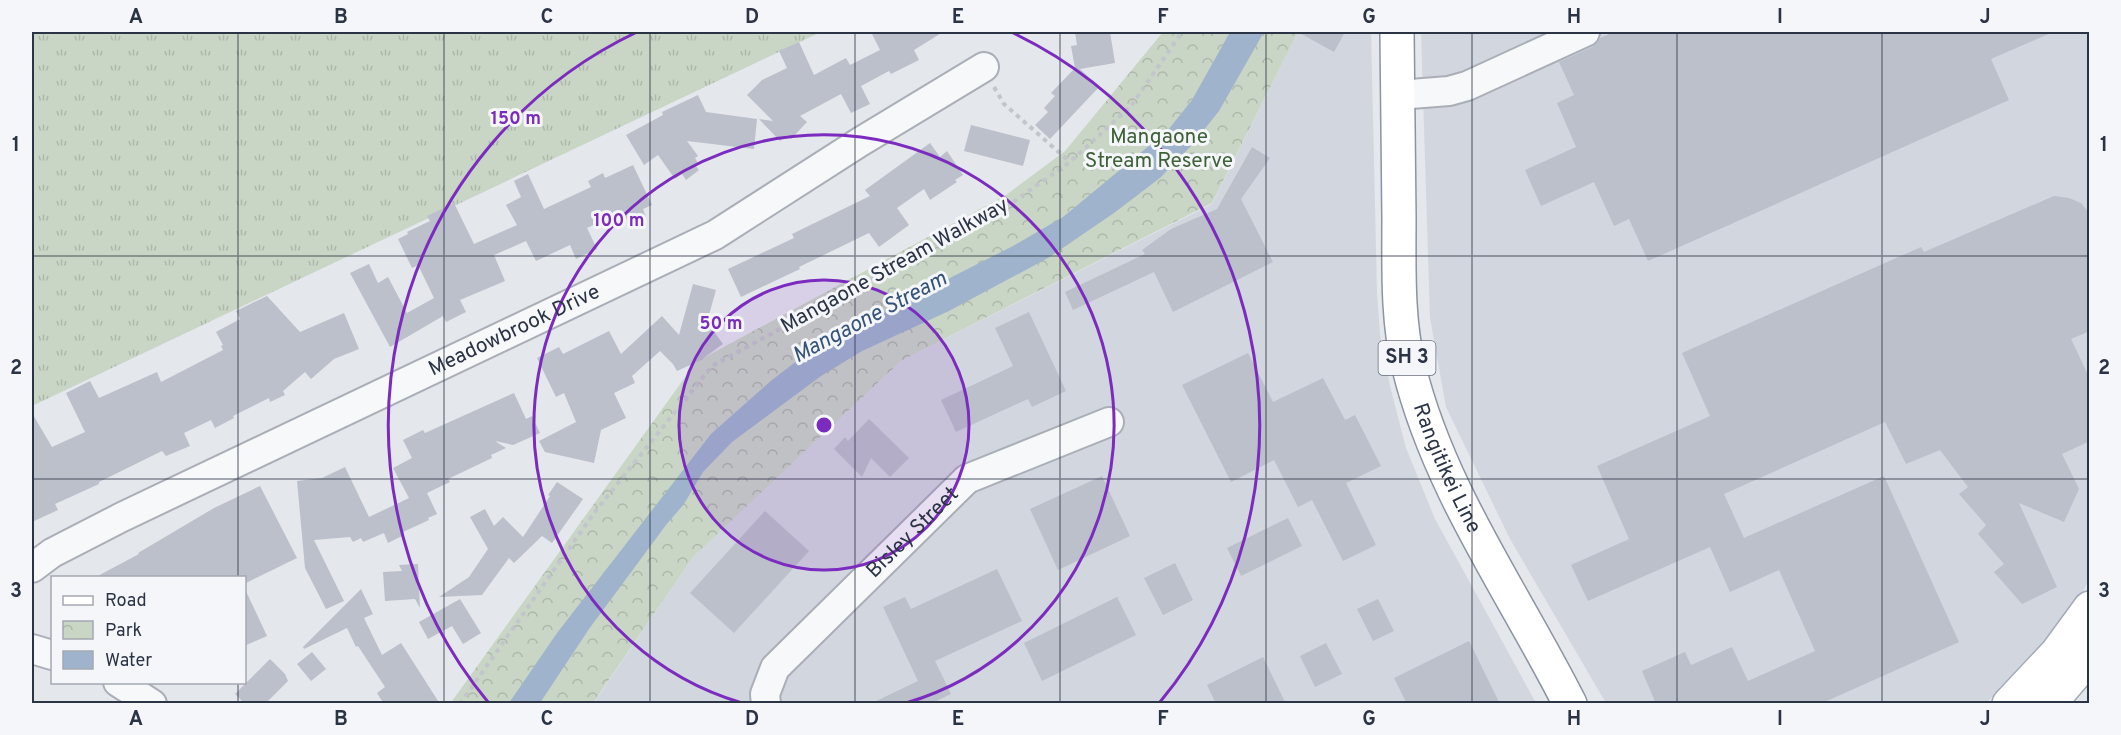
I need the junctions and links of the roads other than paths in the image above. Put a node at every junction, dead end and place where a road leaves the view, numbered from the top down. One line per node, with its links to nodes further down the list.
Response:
1 (1397, 32): 4 (main road, Rangitikei Line / SH 3)
2 (1585, 32): 4 (street)
3 (984, 68): 6 (street, Meadowbrook Drive)
4 (1398, 95): 14 (main road, Rangitikei Line / SH 3)
5 (1109, 422): 13 (street, Bisley Street)
6 (32, 568)
7 (2090, 608): 15 (main road)
8 (32, 649): 9 (street)
9 (51, 655)
10 (2090, 656): 16 (main road)
11 (121, 684): 12 (street)
12 (152, 704)
13 (766, 704)
14 (1570, 704)
15 (2009, 704)
16 (2049, 704)

